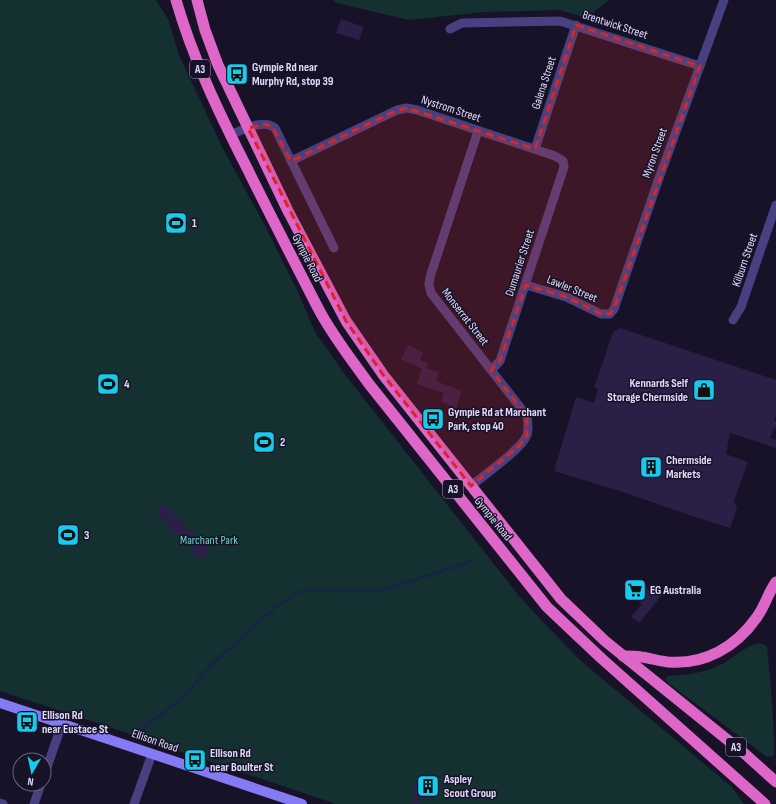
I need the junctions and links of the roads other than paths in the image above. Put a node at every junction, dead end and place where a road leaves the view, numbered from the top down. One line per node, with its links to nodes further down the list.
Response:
1 (176, 0): 9 (highway, Gympie Road / A3)
2 (197, 0): 7 (highway, Gympie Road / A3)
3 (724, 0): 6 (street, Myron Street)
4 (576, 25): 5 (street, Brentwick Street); 6 (street, Brentwick Street); 10 (street, Galena Street)
5 (450, 28)
6 (700, 66): 16 (street, Myron Street)
7 (248, 128): 9 (street); 11 (street); 19 (highway, Gympie Road / A3)
8 (478, 130): 10 (street, Nystrom Street); 11 (street, Nystrom Street); 18 (street, Monserrat Street)
9 (230, 135): 27 (highway, Gympie Road / A3)
10 (535, 149): 12 (street, Nystrom Street)
11 (291, 161): 14 (street)
12 (563, 161): 15 (street, Dumaurier Street)
13 (776, 205): 17 (street, Kilburn Street)
14 (334, 248)
15 (526, 284): 16 (street, Lawler Street); 18 (street, Dumaurier Street)
16 (610, 314)
17 (733, 320)
18 (491, 370): 19 (street, Monserrat Street)
19 (471, 486): 21 (highway, Gympie Road / A3)
20 (776, 582): 21 (highway)
21 (623, 656): 26 (highway, Gympie Road / A3)
22 (0, 703): 23 (main road, Ellison Road)
23 (62, 724): 24 (street); 25 (main road, Ellison Road)
24 (52, 753)
25 (152, 754): 32 (street); 33 (main road, Ellison Road)
26 (776, 782)
27 (748, 787): 34 (highway); 35 (highway, Gympie Road / A3)
28 (38, 792): 31 (street)
29 (0, 803): 30 (street)
30 (3, 804)
31 (34, 804)
32 (134, 804)
33 (302, 804)
34 (752, 804)
35 (766, 804)

